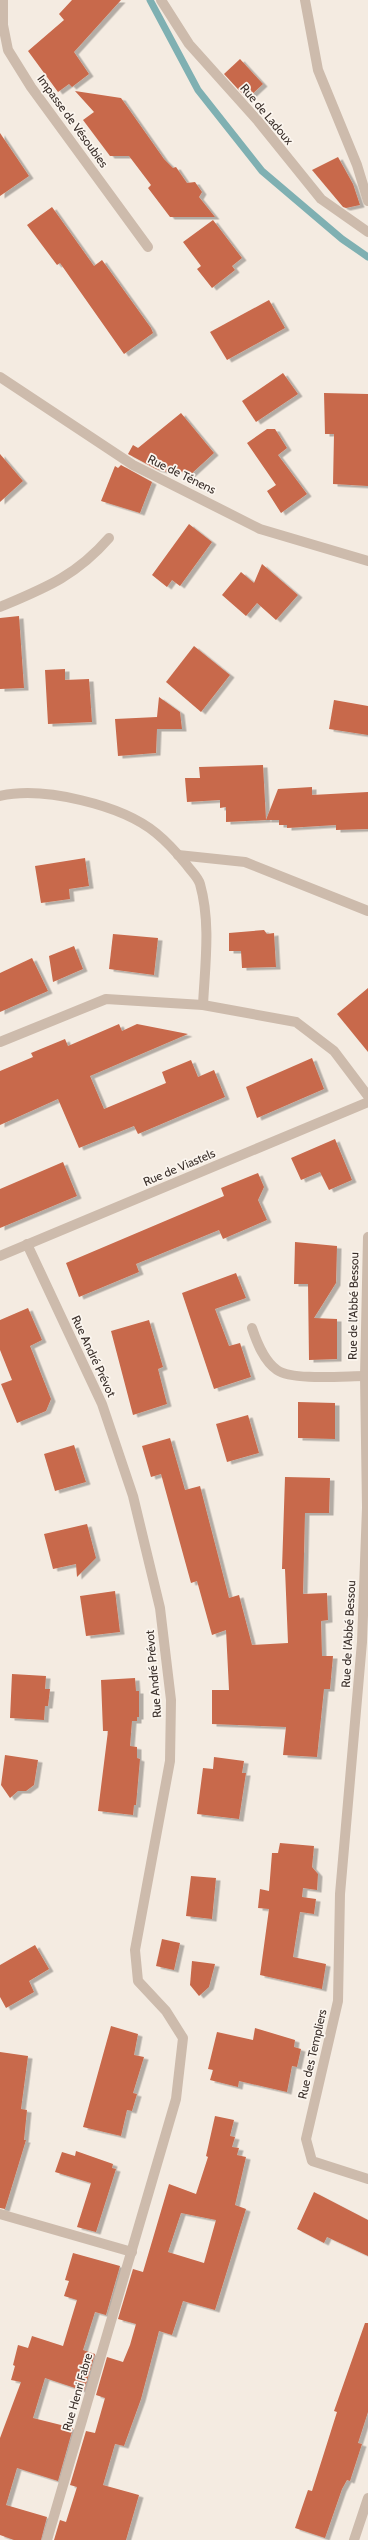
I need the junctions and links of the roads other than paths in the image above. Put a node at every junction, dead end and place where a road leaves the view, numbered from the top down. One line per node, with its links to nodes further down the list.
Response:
1 (3, 0): 6 (street, Impasse de Vésoubies)
2 (161, 0): 5 (street, Rue de Ladoux)
3 (305, 0): 4 (street)
4 (368, 201)
5 (368, 232)
6 (148, 247)
7 (0, 377): 9 (street, Rue de Ténens)
8 (109, 538): 10 (street)
9 (368, 561)
10 (0, 607)
11 (0, 796): 12 (street)
12 (178, 855): 13 (street); 14 (street)
13 (368, 911)
14 (203, 1005): 15 (street); 16 (street)
15 (0, 1042)
16 (368, 1096)
17 (368, 1102): 19 (street, Rue de Viastels)
18 (368, 1241): 22 (street, Rue de l'Abbé Bessou)
19 (27, 1244): 20 (street, Rue de Viastels); 25 (street, Rue André Prévot)
20 (0, 1256)
21 (252, 1328): 22 (street, Rue de l'Abbé Bessou)
22 (365, 1376): 23 (street, Rue de l'Abbé Bessou)
23 (365, 1642): 24 (street, Rue de l'Abbé Bessou)
24 (340, 1894): 26 (street, Rue des Templiers)
25 (154, 2175): 28 (street, Rue Henri Fabre)
26 (368, 2179)
27 (0, 2214): 28 (street)
28 (132, 2252): 30 (street, Rue Henri Fabre)
29 (368, 2498): 31 (street)
30 (47, 2540)
31 (354, 2540)

